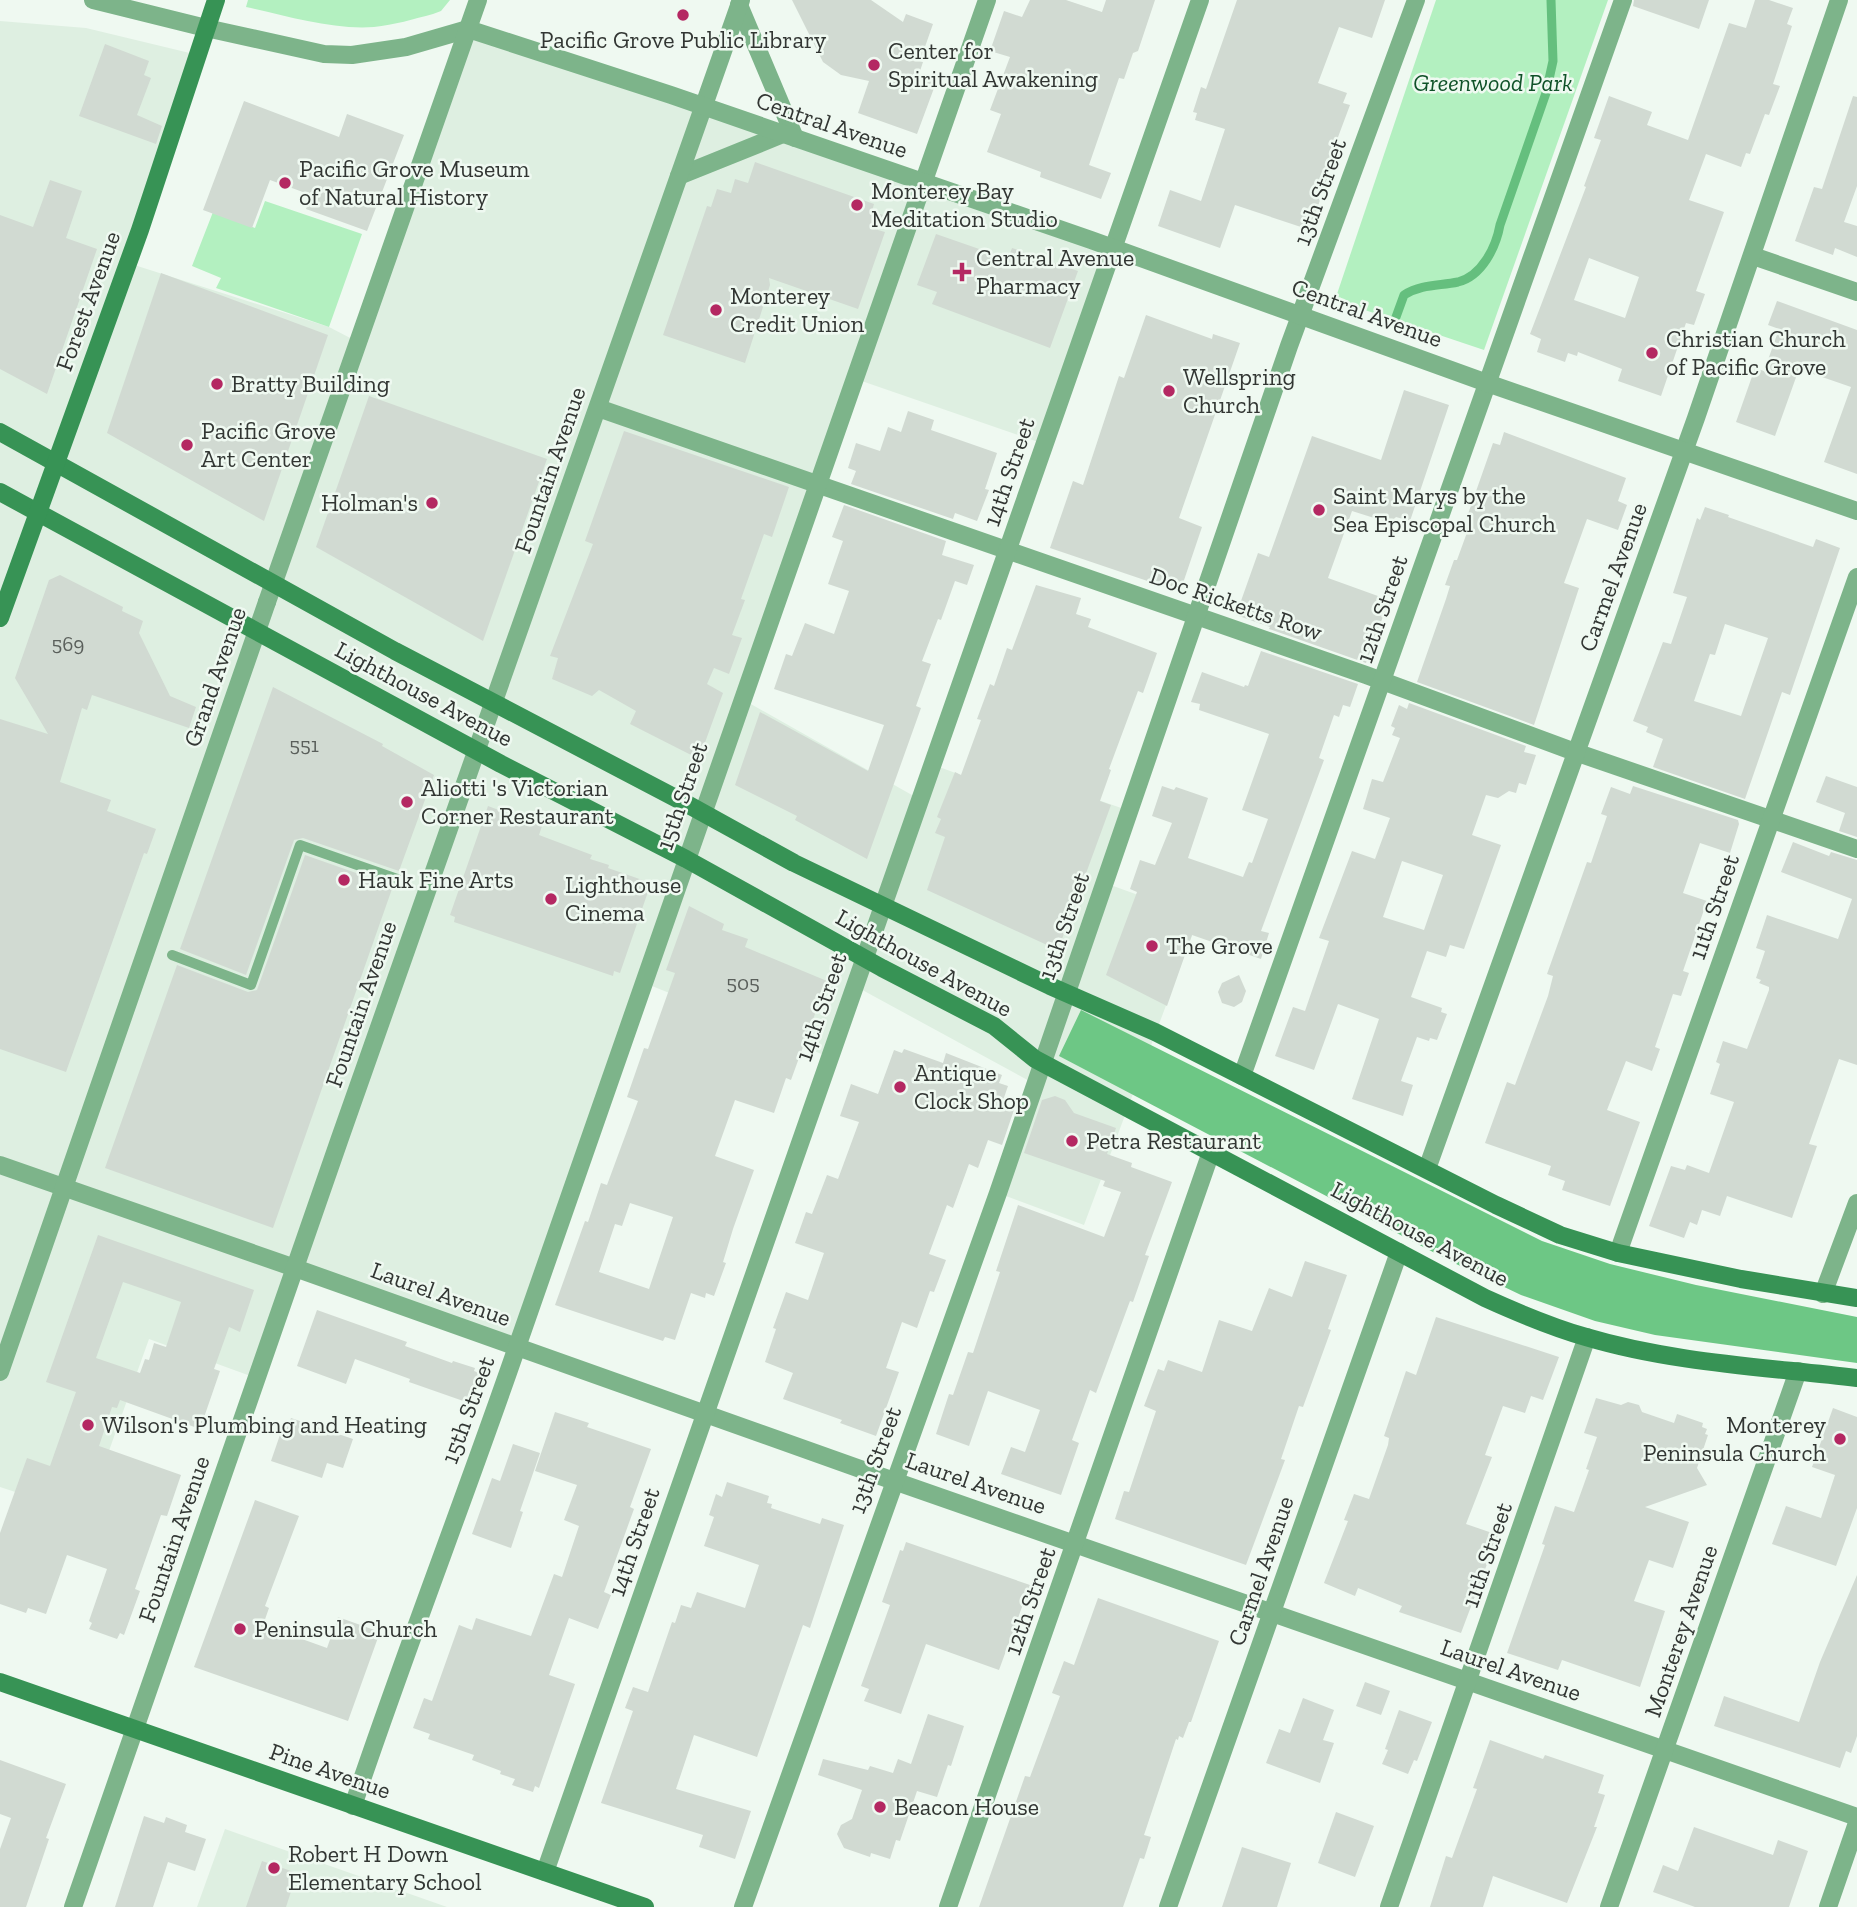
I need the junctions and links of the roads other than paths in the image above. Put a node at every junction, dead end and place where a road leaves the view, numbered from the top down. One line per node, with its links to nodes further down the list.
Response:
1 (93, 0): 10 (street)
2 (216, 0): 10 (main road, Forest Avenue)
3 (478, 0): 11 (street, Grand Avenue)
4 (987, 0): 15 (street, 15th Street)
5 (1200, 0): 16 (street, 14th Street)
6 (1416, 0): 19 (street, 13th Street)
7 (1623, 0): 20 (street, 12th Street)
8 (1839, 0): 17 (street, Carmel Avenue)
9 (740, 3): 12 (street, Fountain Avenue); 13 (street)
10 (206, 29): 11 (street); 24 (main road, Forest Avenue)
11 (468, 29): 12 (street, Central Avenue); 31 (street, Grand Avenue)
12 (704, 106): 13 (street, Central Avenue); 14 (street, Fountain Avenue)
13 (789, 136): 14 (street); 15 (street, Central Avenue)
14 (679, 176): 21 (street, Fountain Avenue)
15 (923, 183): 16 (street, Central Avenue); 25 (street, 15th Street)
16 (1114, 248): 19 (street, Central Avenue); 29 (street, 14th Street)
17 (1753, 257): 18 (street); 23 (street, Carmel Avenue)
18 (1857, 292)
19 (1300, 316): 20 (street, Central Avenue); 32 (street, 13th Street)
20 (1487, 383): 23 (street, Central Avenue); 35 (street, 12th Street)
21 (598, 408): 25 (street, Doc Ricketts Row); 36 (street, Fountain Avenue)
22 (0, 432): 24 (main road, Lighthouse Avenue)
23 (1684, 450): 28 (street, Central Avenue); 38 (street, Carmel Avenue)
24 (56, 462): 27 (main road, Forest Avenue); 31 (main road, Lighthouse Avenue)
25 (815, 485): 29 (street, Doc Ricketts Row); 39 (street, 15th Street)
26 (0, 492): 27 (main road, Lighthouse Avenue)
27 (38, 511): 33 (main road, Forest Avenue); 34 (main road, Lighthouse Avenue)
28 (1857, 511)
29 (1007, 551): 32 (street, Doc Ricketts Row); 44 (street, 14th Street)
30 (1857, 577): 40 (street, 11th Street)
31 (274, 584): 34 (street, Grand Avenue); 36 (main road, Lighthouse Avenue)
32 (1197, 617): 35 (street, Doc Ricketts Row); 47 (street, 13th Street)
33 (0, 618)
34 (257, 632): 37 (main road, Lighthouse Avenue); 53 (street, Grand Avenue)
35 (1382, 681): 38 (street, Doc Ricketts Row); 49 (street, 12th Street)
36 (494, 702): 37 (street, Fountain Avenue); 39 (main road, Lighthouse Avenue)
37 (477, 750): 42 (main road, Lighthouse Avenue); 57 (street, Fountain Avenue)
38 (1575, 752): 40 (street, Doc Ricketts Row); 52 (street, Carmel Avenue)
39 (703, 812): 42 (street, 15th Street); 44 (main road, Lighthouse Avenue)
40 (1771, 819): 41 (street, Doc Ricketts Row); 56 (street, 11th Street)
41 (1857, 849)
42 (686, 859): 46 (main road, Lighthouse Avenue); 61 (street, 15th Street)
43 (403, 881): 45 (lane)
44 (881, 907): 46 (street, 14th Street); 47 (main road, Lighthouse Avenue)
45 (172, 955)
46 (864, 958): 48 (main road, Lighthouse Avenue); 65 (street, 14th Street)
47 (1066, 993): 48 (street, 13th Street); 49 (main road, Lighthouse Avenue)
48 (1042, 1063): 50 (main road, Lighthouse Avenue); 66 (street, 13th Street)
49 (1242, 1076): 52 (main road, Lighthouse Avenue)
50 (1212, 1152): 55 (main road, Lighthouse Avenue); 67 (street, 12th Street)
51 (0, 1165): 53 (street, Laurel Avenue)
52 (1427, 1168): 56 (main road, Lighthouse Avenue)
53 (65, 1188): 57 (street, Laurel Avenue); 63 (street, Grand Avenue)
54 (1857, 1203): 58 (street)
55 (1399, 1252): 60 (main road, Lighthouse Avenue); 68 (street, Carmel Avenue)
56 (1618, 1254): 58 (main road, Lighthouse Avenue)
57 (295, 1268): 61 (street, Laurel Avenue); 71 (street, Fountain Avenue)
58 (1823, 1294): 59 (main road, Lighthouse Avenue)
59 (1857, 1298)
60 (1587, 1338): 62 (main road, Lighthouse Avenue); 70 (street, 11th Street)
61 (516, 1347): 65 (street, Laurel Avenue); 73 (street, 15th Street)
62 (1798, 1371): 64 (main road, Lighthouse Avenue); 72 (street, Monterey Avenue)
63 (0, 1372)
64 (1857, 1378)
65 (705, 1413): 66 (street, Laurel Avenue); 76 (street, 14th Street)
66 (894, 1481): 67 (street, Laurel Avenue); 79 (street, 13th Street)
67 (1076, 1544): 68 (street, Laurel Avenue); 80 (street, 12th Street)
68 (1272, 1612): 70 (street, Laurel Avenue); 81 (street, Carmel Avenue)
69 (0, 1682): 71 (main road, Pine Avenue)
70 (1469, 1682): 72 (street, Laurel Avenue); 82 (street, 11th Street)
71 (134, 1728): 73 (main road, Pine Avenue); 77 (street, Fountain Avenue)
72 (1665, 1750): 74 (street, Laurel Avenue); 83 (street, Monterey Avenue)
73 (353, 1806): 76 (main road, Pine Avenue)
74 (1857, 1817)
75 (1857, 1823): 84 (street)
76 (545, 1872): 78 (main road, Pine Avenue)
77 (73, 1907)
78 (645, 1907)
79 (743, 1907)
80 (948, 1907)
81 (1168, 1907)
82 (1389, 1907)
83 (1609, 1907)
84 (1828, 1907)

